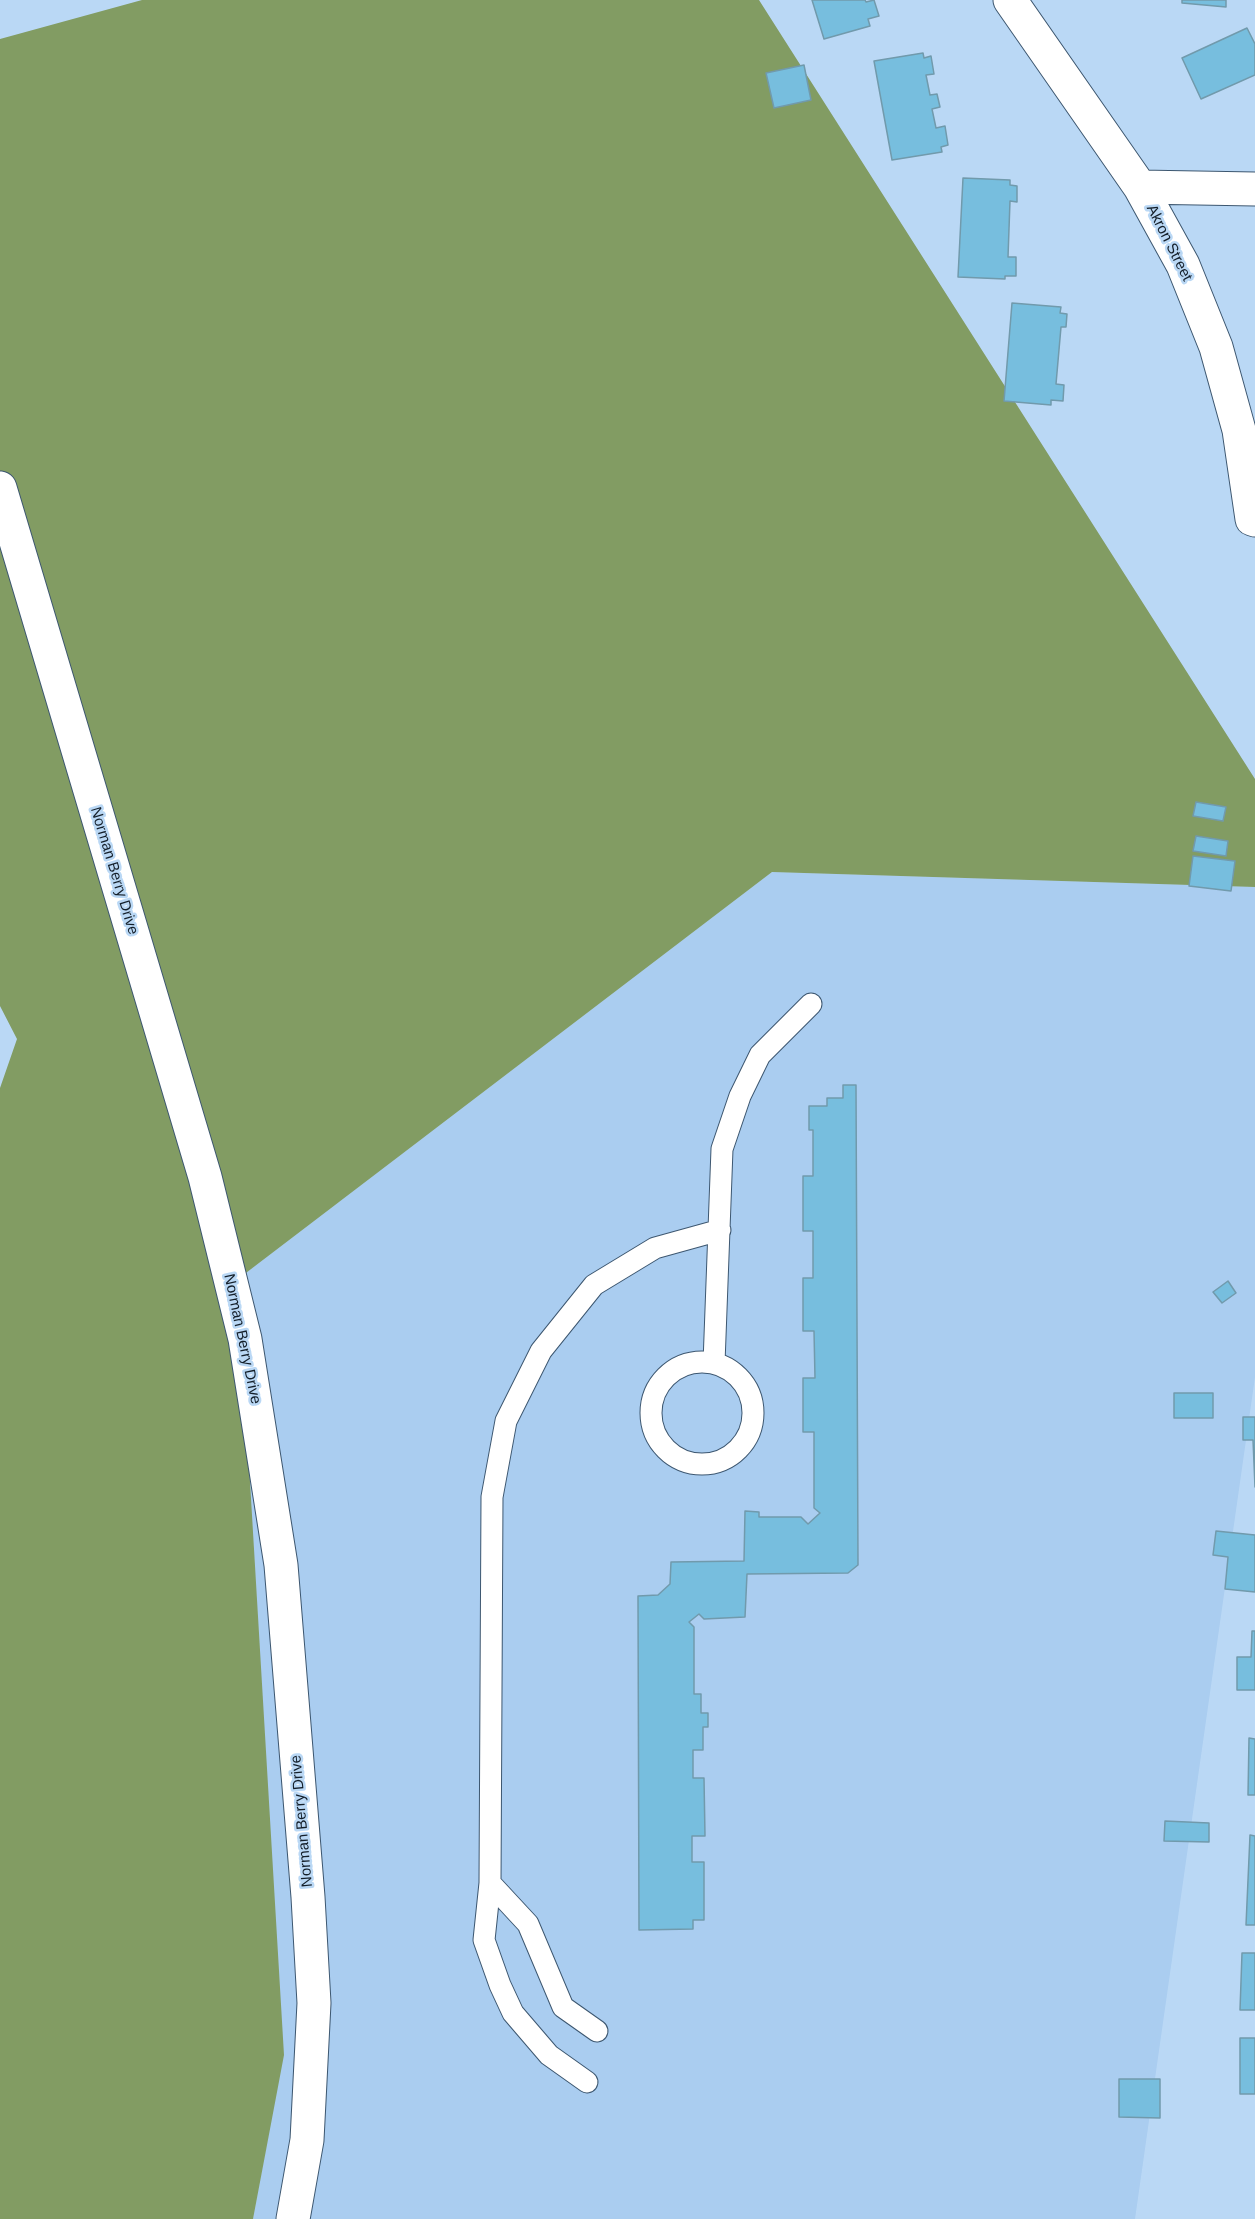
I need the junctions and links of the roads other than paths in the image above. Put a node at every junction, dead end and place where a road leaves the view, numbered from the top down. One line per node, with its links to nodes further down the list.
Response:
1 (1010, 0): 2 (main road, Akron Street)
2 (1140, 187): 3 (main road); 5 (main road, Akron Street)
3 (1255, 189)
4 (0, 488): 12 (main road, Norman Berry Drive)
5 (1254, 519)
6 (811, 1004): 7 (lane)
7 (720, 1230): 8 (lane); 9 (lane)
8 (714, 1363): 8 (lane)
9 (490, 1883): 10 (lane); 11 (lane)
10 (597, 2031)
11 (587, 2082)
12 (293, 2219)

